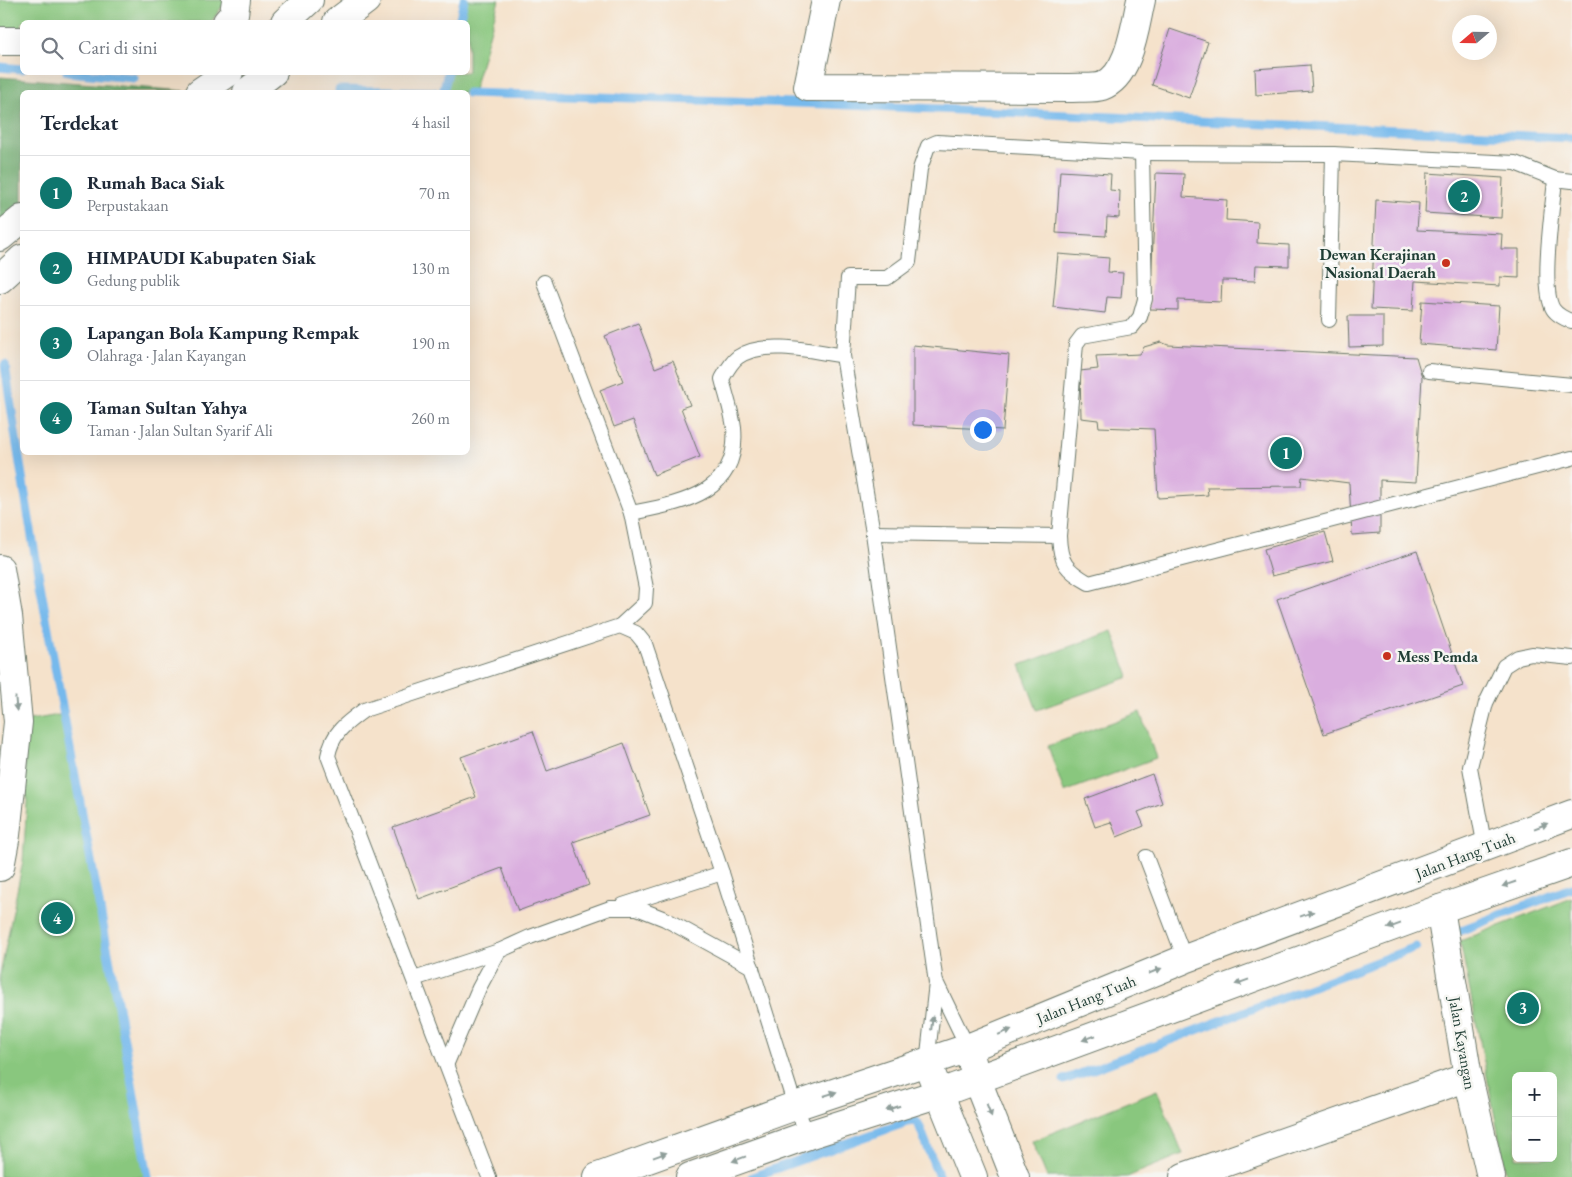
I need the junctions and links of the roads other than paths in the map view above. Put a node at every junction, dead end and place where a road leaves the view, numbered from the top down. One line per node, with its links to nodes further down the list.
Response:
1 (236, 0): 6 (main road)
2 (309, 0): 7 (main road)
3 (366, 0): 8 (main road)
4 (826, 0): 5 (main road)
5 (1141, 0)
6 (229, 20)
7 (287, 20)
8 (341, 20)
9 (0, 41): 10 (main road)
10 (20, 42)
11 (226, 75): 14 (main road)
12 (239, 75): 15 (main road)
13 (269, 75): 16 (main road)
14 (203, 90)
15 (246, 90)
16 (250, 90)
17 (1142, 153): 18 (lane); 28 (lane); 34 (lane)
18 (1333, 154): 19 (lane); 26 (lane)
19 (1555, 179): 20 (lane); 27 (lane)
20 (1572, 180)
21 (20, 221): 22 (main road)
22 (0, 236)
23 (20, 261): 24 (main road)
24 (0, 279)
25 (544, 282): 32 (lane)
26 (1329, 320)
27 (1572, 321)
28 (843, 356): 32 (lane); 33 (lane)
29 (1429, 371): 30 (lane)
30 (1572, 384)
31 (1572, 458): 34 (lane)
32 (631, 513): 36 (lane)
33 (872, 533): 34 (lane); 50 (lane)
34 (1059, 536)
35 (0, 569): 42 (main road, one-way to 42)
36 (620, 626): 43 (lane); 49 (lane)
37 (1572, 658): 39 (lane)
38 (1572, 814): 39 (main road, Jalan Hang Tuah, one-way to 38)
39 (1486, 848): 47 (main road, Jalan Hang Tuah, one-way to 39)
40 (1146, 857): 47 (lane)
41 (1572, 863): 45 (main road, one-way to 45)
42 (0, 867)
43 (722, 874): 44 (lane); 48 (lane)
44 (610, 908): 46 (lane); 48 (lane)
45 (1440, 909): 54 (main road, Jalan Kayangan); 55 (main road, one-way to 55)
46 (499, 951): 49 (lane); 52 (lane)
47 (1185, 959): 51 (main road, Jalan Hang Tuah, one-way to 47)
48 (752, 967): 57 (lane)
49 (414, 978): 52 (lane)
50 (936, 983): 51 (lane); 53 (lane, one-way to 50)
51 (968, 1048): 53 (main road, Jalan Hang Tuah); 55 (main road)
52 (447, 1063): 59 (lane)
53 (927, 1063): 56 (main road); 57 (main road, Jalan Hang Tuah, one-way to 53)
54 (1468, 1077): 64 (main road); 65 (main road, Jalan Kayangan)
55 (977, 1080): 56 (main road); 63 (main road, one-way to 63)
56 (940, 1093): 58 (main road, one-way to 58); 62 (main road)
57 (795, 1106): 58 (lane); 60 (main road, Jalan Hang Tuah, one-way to 57)
58 (808, 1135): 61 (main road, one-way to 61)
59 (489, 1177)
60 (598, 1177)
61 (690, 1177)
62 (973, 1177)
63 (1015, 1177)
64 (1184, 1177)
65 (1491, 1177)

